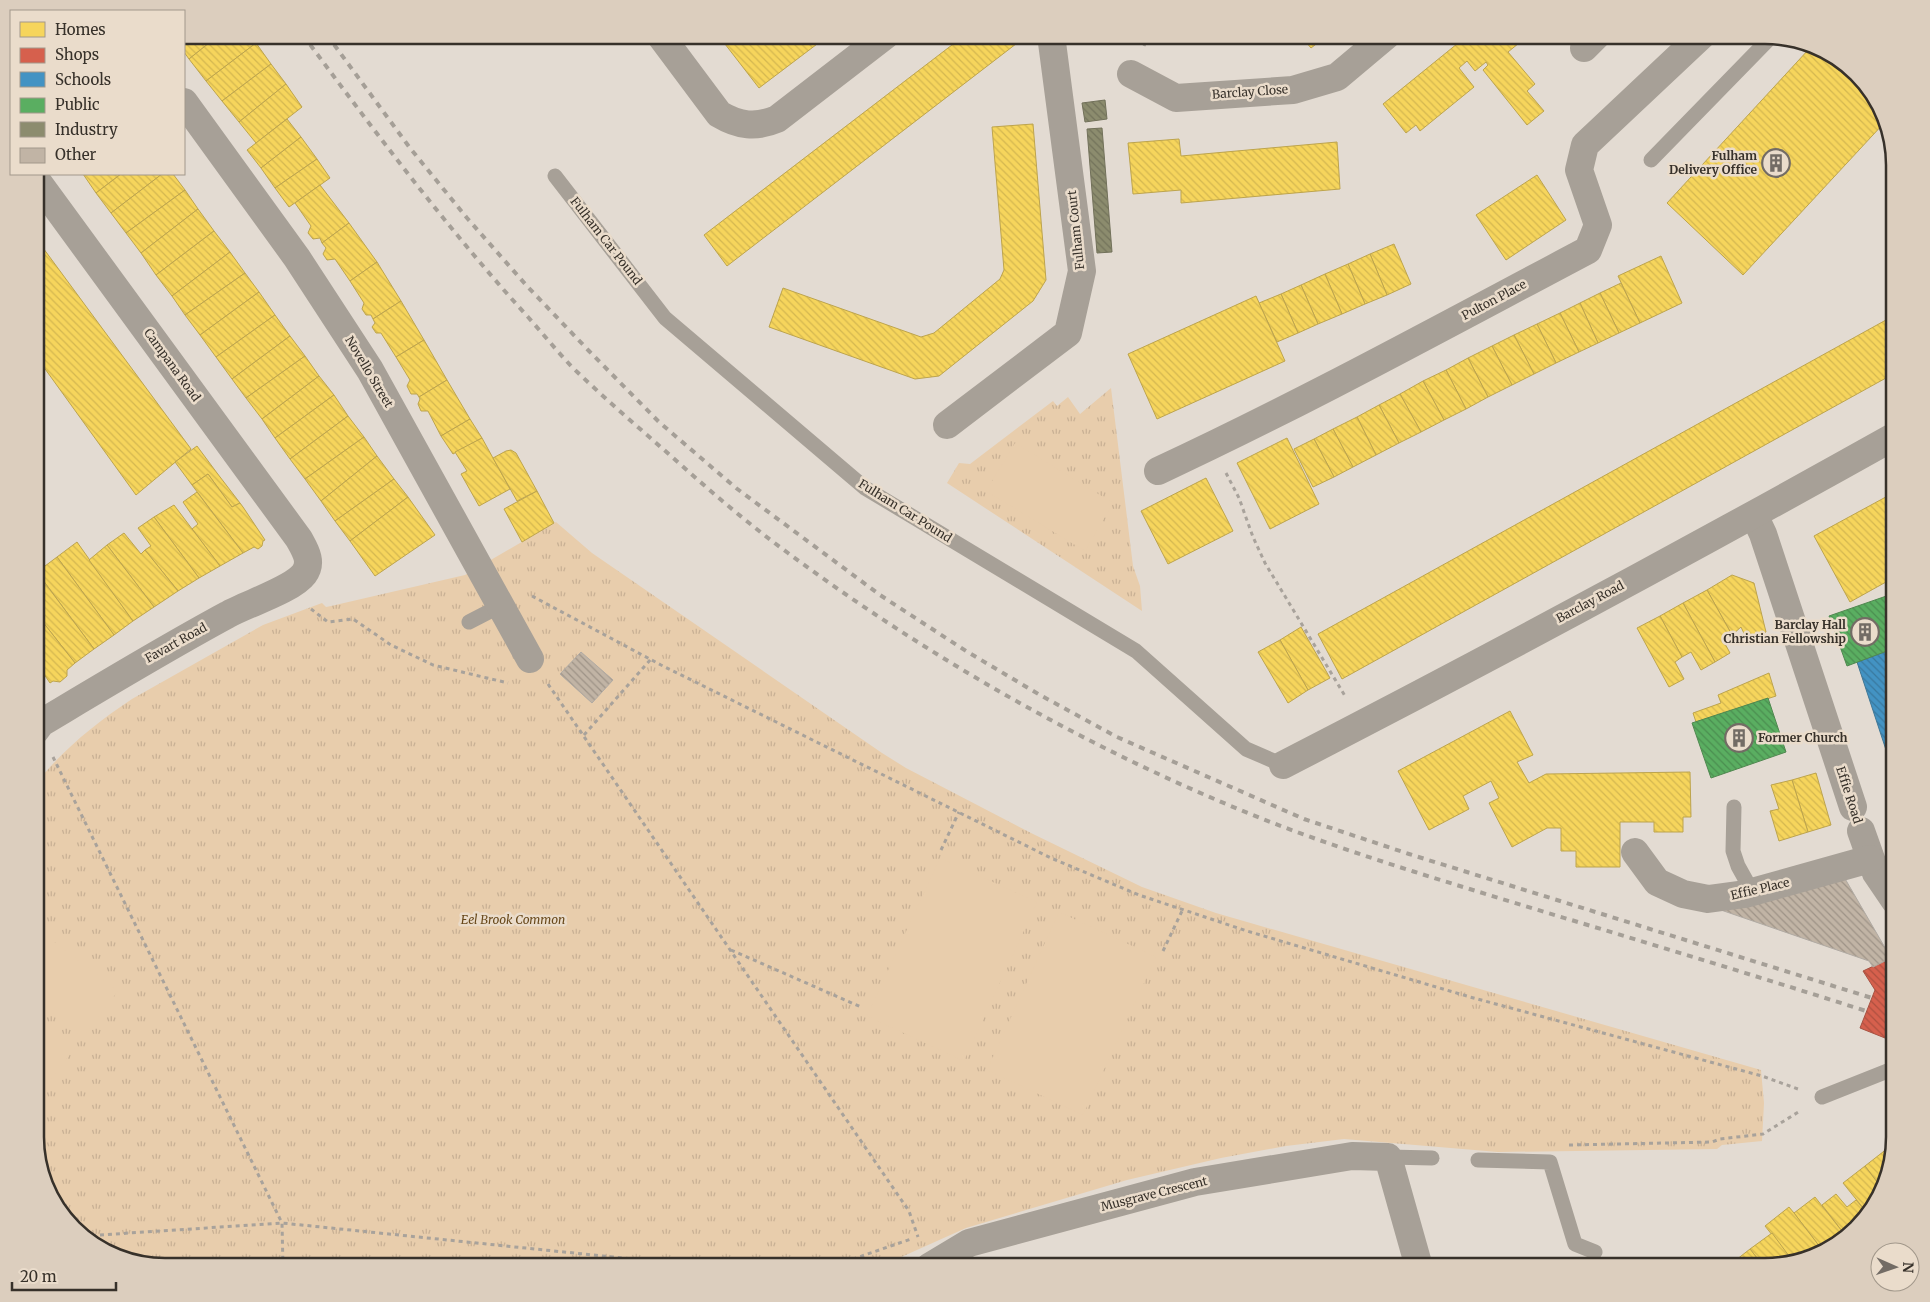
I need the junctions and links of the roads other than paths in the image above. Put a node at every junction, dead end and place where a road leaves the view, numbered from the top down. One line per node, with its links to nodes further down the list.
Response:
1 (667, 44): 2 (street)
2 (874, 44)
3 (1052, 44): 12 (street, Fulham Court)
4 (1376, 44): 7 (street, Barclay Close)
5 (1692, 44): 14 (street, Pulton Place)
6 (1758, 44): 9 (lane)
7 (1131, 74)
8 (185, 103): 17 (street, Novello Street)
9 (1651, 160)
10 (555, 176): 21 (lane, Fulham Car Pound)
11 (44, 190): 16 (street, Campana Road)
12 (947, 425)
13 (1886, 441): 15 (street, Barclay Road)
14 (1158, 471)
15 (1754, 515): 21 (street, Barclay Road); 24 (street, Effie Road)
16 (307, 554): 20 (street, Favart Road)
17 (500, 606): 18 (lane); 19 (street, Novello Street)
18 (469, 622)
19 (530, 659)
20 (44, 719)
21 (1283, 765)
22 (1734, 807): 26 (lane)
23 (1635, 852): 26 (street, Effie Place)
24 (1880, 867): 25 (street, Effie Road); 26 (street, Effie Place)
25 (1886, 881)
26 (1753, 892)
27 (1886, 1072): 28 (lane)
28 (1822, 1097)
29 (1388, 1157): 30 (lane); 33 (street, Musgrave Crescent); 34 (street)
30 (1432, 1158)
31 (1478, 1160): 32 (lane)
32 (1595, 1252)
33 (924, 1254)
34 (1416, 1258)

